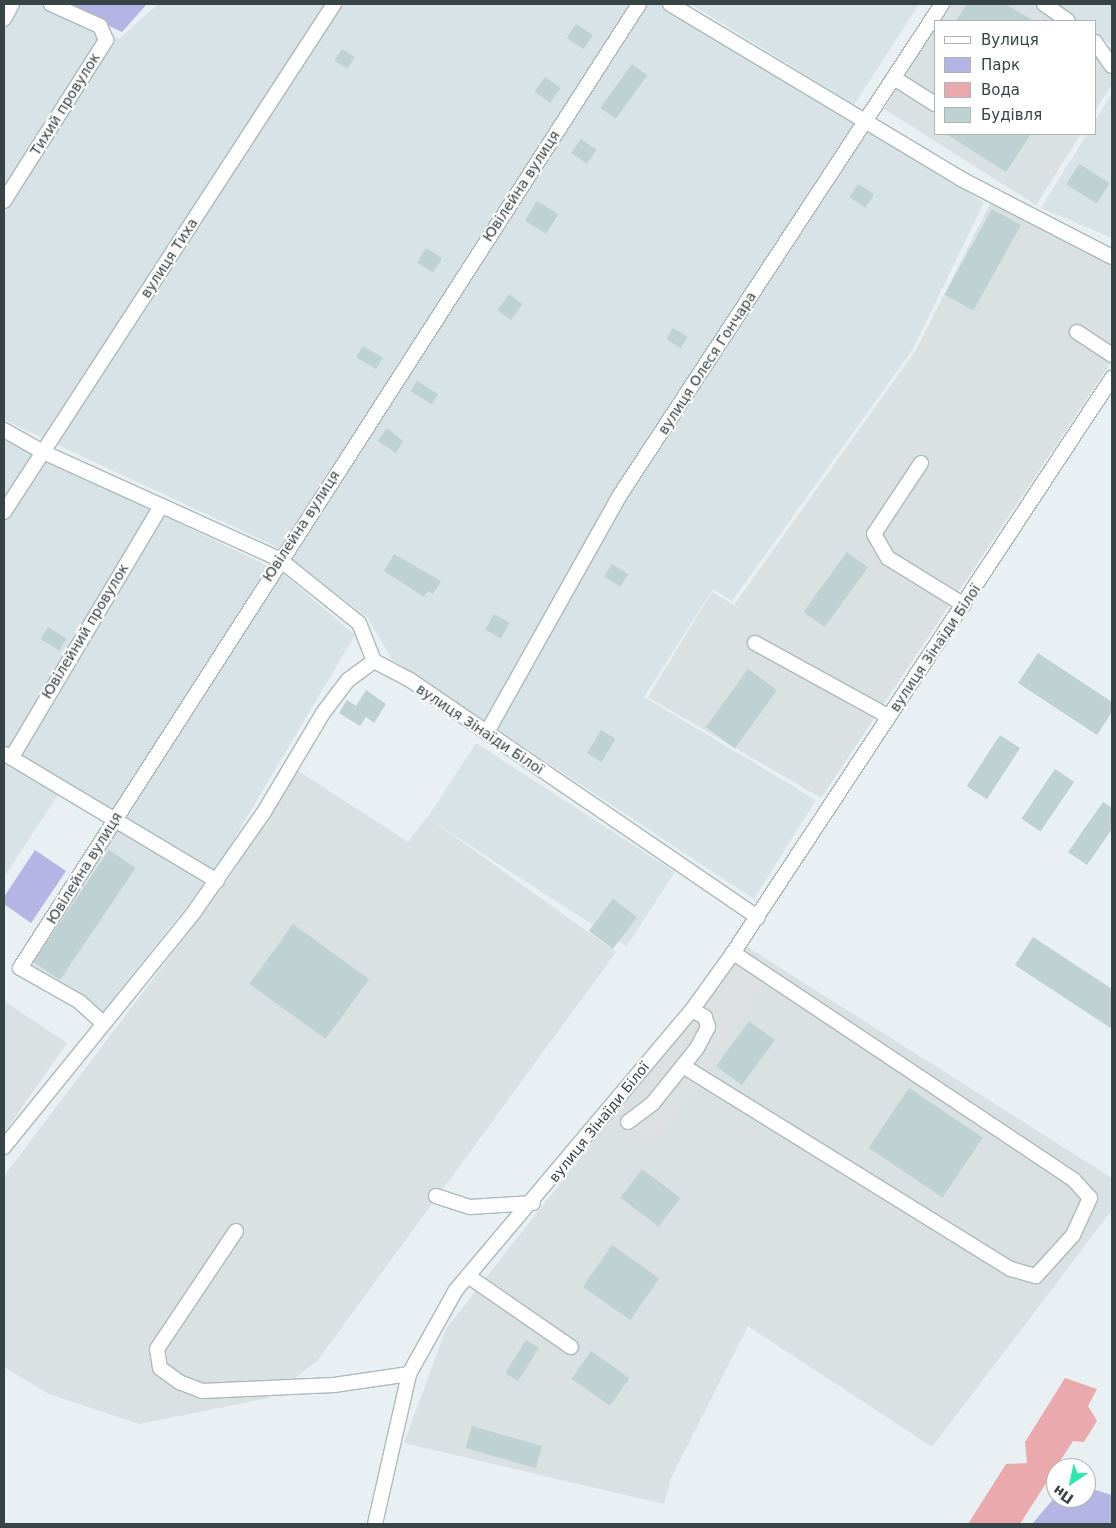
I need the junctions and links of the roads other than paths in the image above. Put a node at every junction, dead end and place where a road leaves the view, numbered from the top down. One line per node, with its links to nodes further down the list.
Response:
1 (12, 4): 8 (street)
2 (51, 4): 15 (street, Тихий провулок)
3 (334, 4): 21 (street, вулиця Тиха)
4 (640, 4): 25 (street, Ювілейна вулиця)
5 (670, 4): 14 (street)
6 (942, 4): 12 (street, вулиця Олеся Гончара)
7 (1044, 4): 9 (street)
8 (4, 19)
9 (1067, 20)
10 (1096, 43): 11 (street)
11 (1112, 66)
12 (894, 78): 13 (street); 14 (street, вулиця Олеся Гончара)
13 (934, 103)
14 (866, 122): 16 (street); 30 (street, вулиця Олеся Гончара)
15 (4, 201)
16 (1112, 257)
17 (1077, 332): 18 (street)
18 (1112, 355)
19 (1112, 378): 26 (street, вулиця Зінаїди Білої)
20 (4, 430): 21 (street)
21 (43, 452): 23 (street); 24 (street, вулиця Тиха)
22 (921, 463): 26 (street)
23 (161, 506): 25 (street); 31 (street, Ювілейний провулок)
24 (4, 512)
25 (279, 560): 28 (street); 32 (street, Ювілейна вулиця)
26 (964, 605): 29 (street, вулиця Зінаїди Білої)
27 (755, 644): 29 (street)
28 (374, 662): 30 (street, вулиця Зінаїди Білої); 33 (street)
29 (888, 716): 34 (street, вулиця Зінаїди Білої)
30 (487, 732): 34 (street, вулиця Зінаїди Білої)
31 (8, 755): 32 (street)
32 (114, 818): 33 (street); 37 (street, Ювілейна вулиця)
33 (217, 881): 37 (street)
34 (758, 917): 35 (street, вулиця Зінаїди Білої)
35 (733, 953): 36 (street, вулиця Зінаїди Білої); 38 (street)
36 (692, 1010): 38 (street); 42 (street, вулиця Зінаїди Білої)
37 (103, 1022): 40 (street)
38 (683, 1066): 39 (street)
39 (628, 1122)
40 (4, 1147)
41 (436, 1196): 42 (street)
42 (534, 1202): 44 (street, вулиця Зінаїди Білої)
43 (236, 1231): 46 (street)
44 (468, 1276): 45 (street); 46 (street, вулиця Зінаїди Білої)
45 (571, 1347)
46 (409, 1374): 47 (street, вулиця Зінаїди Білої)
47 (375, 1524)

